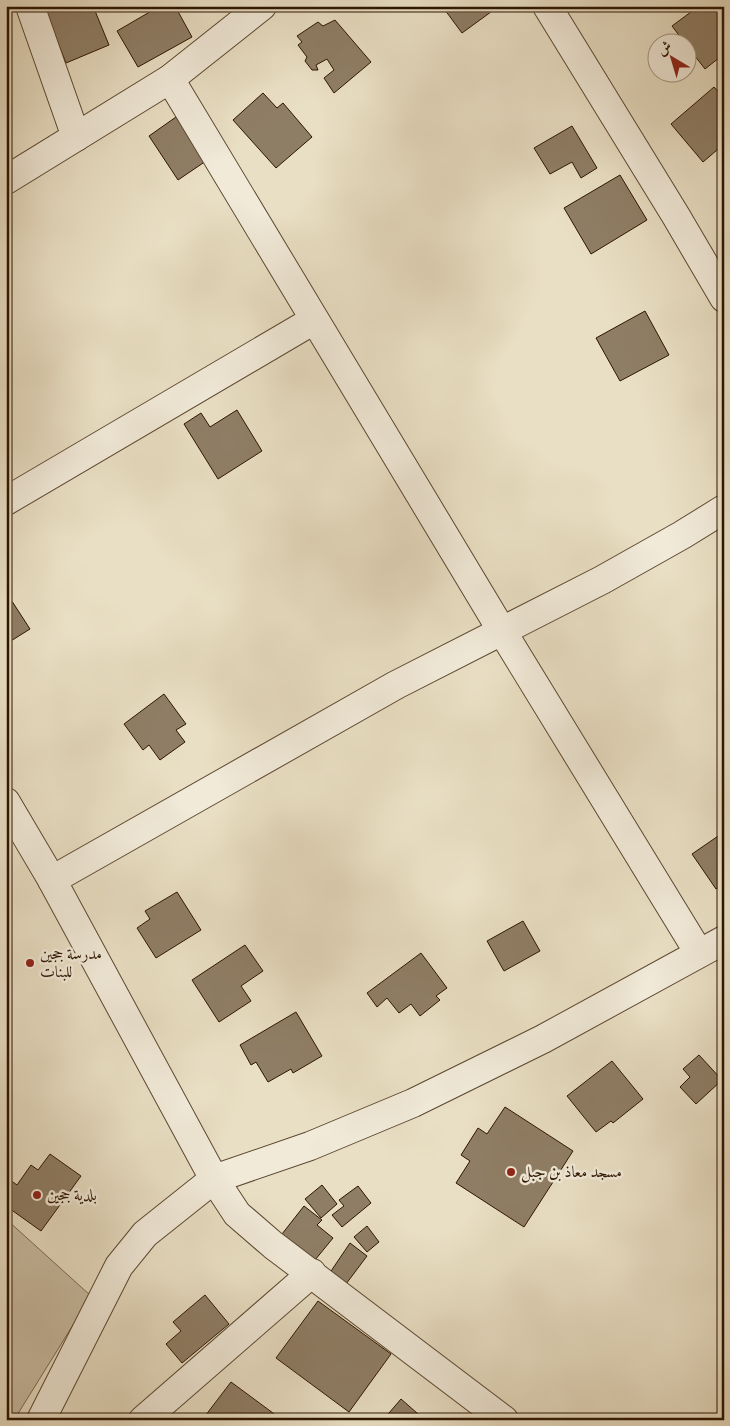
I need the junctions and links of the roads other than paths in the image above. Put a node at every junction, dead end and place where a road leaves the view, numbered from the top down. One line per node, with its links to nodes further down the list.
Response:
1 (30, 6): 5 (street)
2 (262, 6): 4 (street)
3 (547, 6): 7 (street)
4 (170, 79): 5 (street); 8 (street)
5 (76, 137): 6 (street)
6 (6, 180)
7 (724, 298)
8 (314, 320): 9 (street); 11 (street)
9 (6, 501)
10 (724, 509): 11 (street)
11 (502, 631): 13 (street); 15 (street)
12 (6, 802): 13 (street)
13 (52, 880): 16 (street)
14 (724, 940): 15 (street)
15 (699, 953): 16 (street)
16 (214, 1178): 17 (street); 18 (street)
17 (312, 1273): 19 (street); 20 (street)
18 (41, 1420)
19 (143, 1420)
20 (504, 1420)

